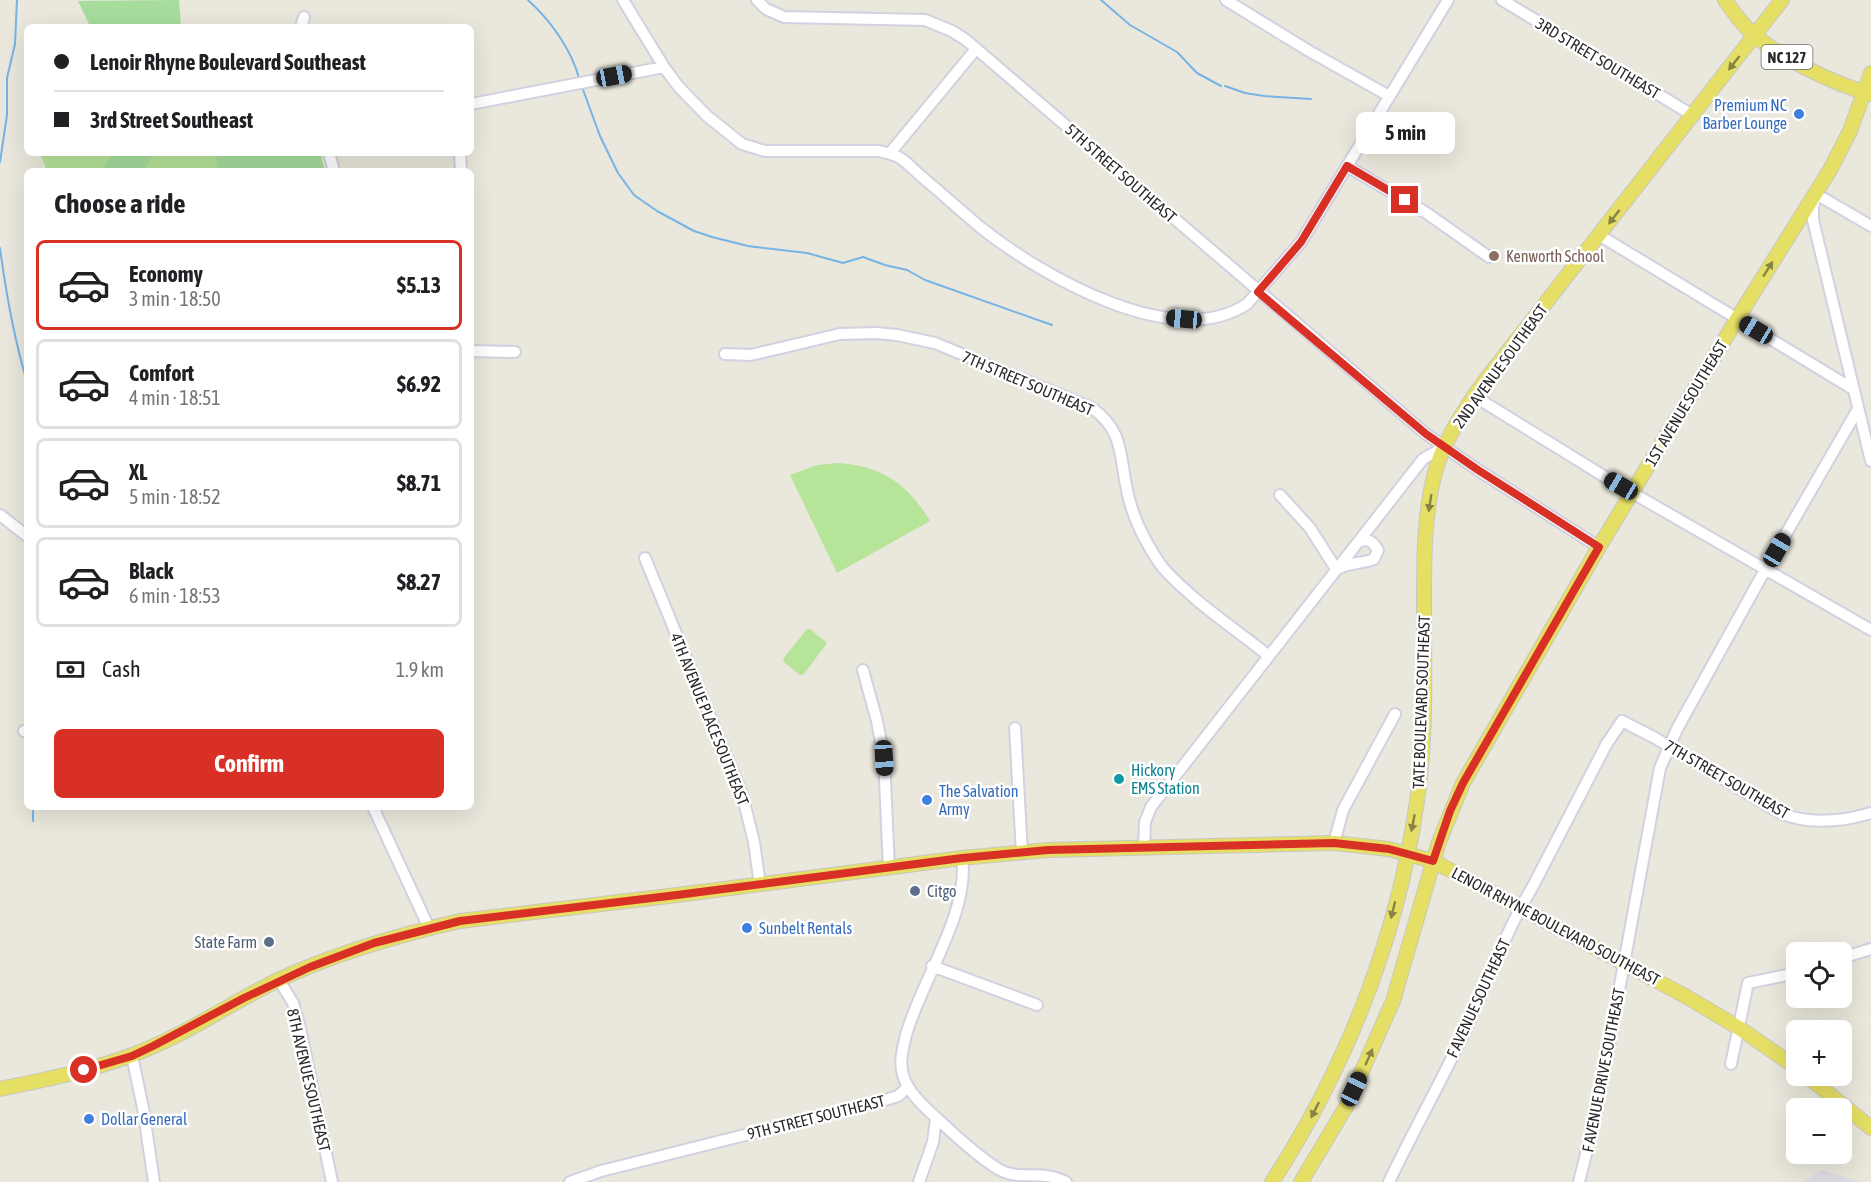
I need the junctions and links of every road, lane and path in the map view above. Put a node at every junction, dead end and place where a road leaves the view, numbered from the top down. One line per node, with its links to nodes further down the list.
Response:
1 (623, 0): 11 (street)
2 (757, 0): 10 (street, 5TH STREET SOUTHEAST)
3 (1226, 0): 14 (street)
4 (1448, 0): 14 (street)
5 (1502, 0): 8 (street, 3RD STREET SOUTHEAST)
6 (1725, 0): 9 (main road, NC 127)
7 (1782, 0): 9 (main road, 2ND AVENUE SOUTHEAST)
8 (1516, 4): 16 (street, 3RD STREET SOUTHEAST)
9 (1755, 36): 13 (main road, NC 127); 16 (main road, 2ND AVENUE SOUTHEAST, one-way to 16)
10 (976, 49): 17 (street); 23 (street, 5TH STREET SOUTHEAST)
11 (664, 67): 15 (street); 17 (street)
12 (1871, 73): 13 (main road, 1ST AVENUE SOUTHEAST)
13 (1867, 93): 19 (main road, 1ST AVENUE SOUTHEAST)
14 (1389, 96): 18 (street)
15 (474, 103)
16 (1694, 116): 21 (main road, 2ND AVENUE SOUTHEAST, one-way to 21)
17 (890, 153): 23 (street)
18 (1347, 166): 22 (street); 23 (street)
19 (1816, 194): 20 (street); 24 (main road, 1ST AVENUE SOUTHEAST, one-way to 19); 28 (street)
20 (1871, 226)
21 (1599, 235): 24 (street); 29 (main road, 2ND AVENUE SOUTHEAST)
22 (1489, 257)
23 (1258, 292): 31 (street, 5TH STREET SOUTHEAST)
24 (1737, 319): 28 (street); 33 (main road, 1ST AVENUE SOUTHEAST)
25 (474, 351): 26 (street)
26 (515, 352)
27 (725, 354): 43 (street, 7TH STREET SOUTHEAST)
28 (1853, 389): 30 (street)
29 (1474, 396): 31 (main road, 2ND AVENUE SOUTHEAST); 33 (street)
30 (1858, 409): 32 (street); 41 (street)
31 (1444, 447): 37 (street, 2ND AVENUE SOUTHEAST); 38 (street, 5TH STREET SOUTHEAST); 54 (main road, TATE BOULEVARD SOUTHEAST, one-way to 54)
32 (1871, 461)
33 (1632, 492): 38 (main road, 1ST AVENUE SOUTHEAST); 41 (street)
34 (1280, 495): 40 (street)
35 (0, 515): 36 (street)
36 (24, 534)
37 (1360, 541): 40 (street, 2ND AVENUE SOUTHEAST); 40 (street)
38 (1599, 547): 56 (main road, 1ST AVENUE SOUTHEAST)
39 (645, 558): 58 (street, 4TH AVENUE PLACE SOUTHEAST)
40 (1336, 569): 43 (street, 2ND AVENUE SOUTHEAST)
41 (1765, 570): 42 (street); 48 (street)
42 (1871, 630)
43 (1269, 656): 52 (street, 2ND AVENUE SOUTHEAST)
44 (863, 670): 57 (street)
45 (1395, 714): 51 (street)
46 (1622, 721): 48 (street, 7TH STREET SOUTHEAST); 59 (street, F AVENUE SOUTHEAST)
47 (1015, 728): 53 (street)
48 (1669, 747): 50 (street, 7TH STREET SOUTHEAST); 63 (street, F AVENUE DRIVE SOUTHEAST)
49 (374, 810): 60 (street)
50 (1871, 813)
51 (1334, 843): 52 (main road, LENOIR RHYNE BOULEVARD SOUTHEAST); 54 (main road, LENOIR RHYNE BOULEVARD SOUTHEAST)
52 (1144, 847): 53 (main road, LENOIR RHYNE BOULEVARD SOUTHEAST)
53 (1022, 852): 55 (main road, LENOIR RHYNE BOULEVARD SOUTHEAST)
54 (1407, 853): 56 (main road, LENOIR RHYNE BOULEVARD SOUTHEAST); 82 (main road, TATE BOULEVARD SOUTHEAST, one-way to 82)
55 (962, 858): 57 (main road, LENOIR RHYNE BOULEVARD SOUTHEAST); 64 (street)
56 (1433, 861): 59 (main road, LENOIR RHYNE BOULEVARD SOUTHEAST); 83 (main road, one-way to 56)
57 (889, 868): 58 (main road, LENOIR RHYNE BOULEVARD SOUTHEAST)
58 (760, 885): 60 (main road, LENOIR RHYNE BOULEVARD SOUTHEAST)
59 (1521, 907): 63 (main road, LENOIR RHYNE BOULEVARD SOUTHEAST); 84 (street, F AVENUE SOUTHEAST)
60 (429, 928): 66 (main road, LENOIR RHYNE BOULEVARD SOUTHEAST)
61 (1871, 949): 62 (street)
62 (1852, 955)
63 (1623, 963): 68 (main road, LENOIR RHYNE BOULEVARD SOUTHEAST); 85 (street, F AVENUE DRIVE SOUTHEAST)
64 (932, 966): 67 (street); 73 (street)
65 (1786, 974): 68 (street)
66 (279, 980): 69 (main road, LENOIR RHYNE BOULEVARD SOUTHEAST); 78 (street, 8TH AVENUE SOUTHEAST)
67 (1037, 1005)
68 (1739, 1028): 70 (main road, LENOIR RHYNE BOULEVARD SOUTHEAST); 71 (street)
69 (132, 1056): 74 (main road, LENOIR RHYNE BOULEVARD SOUTHEAST); 77 (street)
70 (1786, 1060)
71 (1731, 1064)
72 (1819, 1086): 76 (main road)
73 (908, 1087): 75 (street); 79 (street, 9TH STREET SOUTHEAST)
74 (0, 1089)
75 (936, 1118): 80 (street); 81 (street)
76 (1871, 1128)
77 (154, 1182)
78 (332, 1182)
79 (570, 1182)
80 (919, 1182)
81 (1066, 1182)
82 (1272, 1182)
83 (1301, 1182)
84 (1389, 1182)
85 (1580, 1182)

